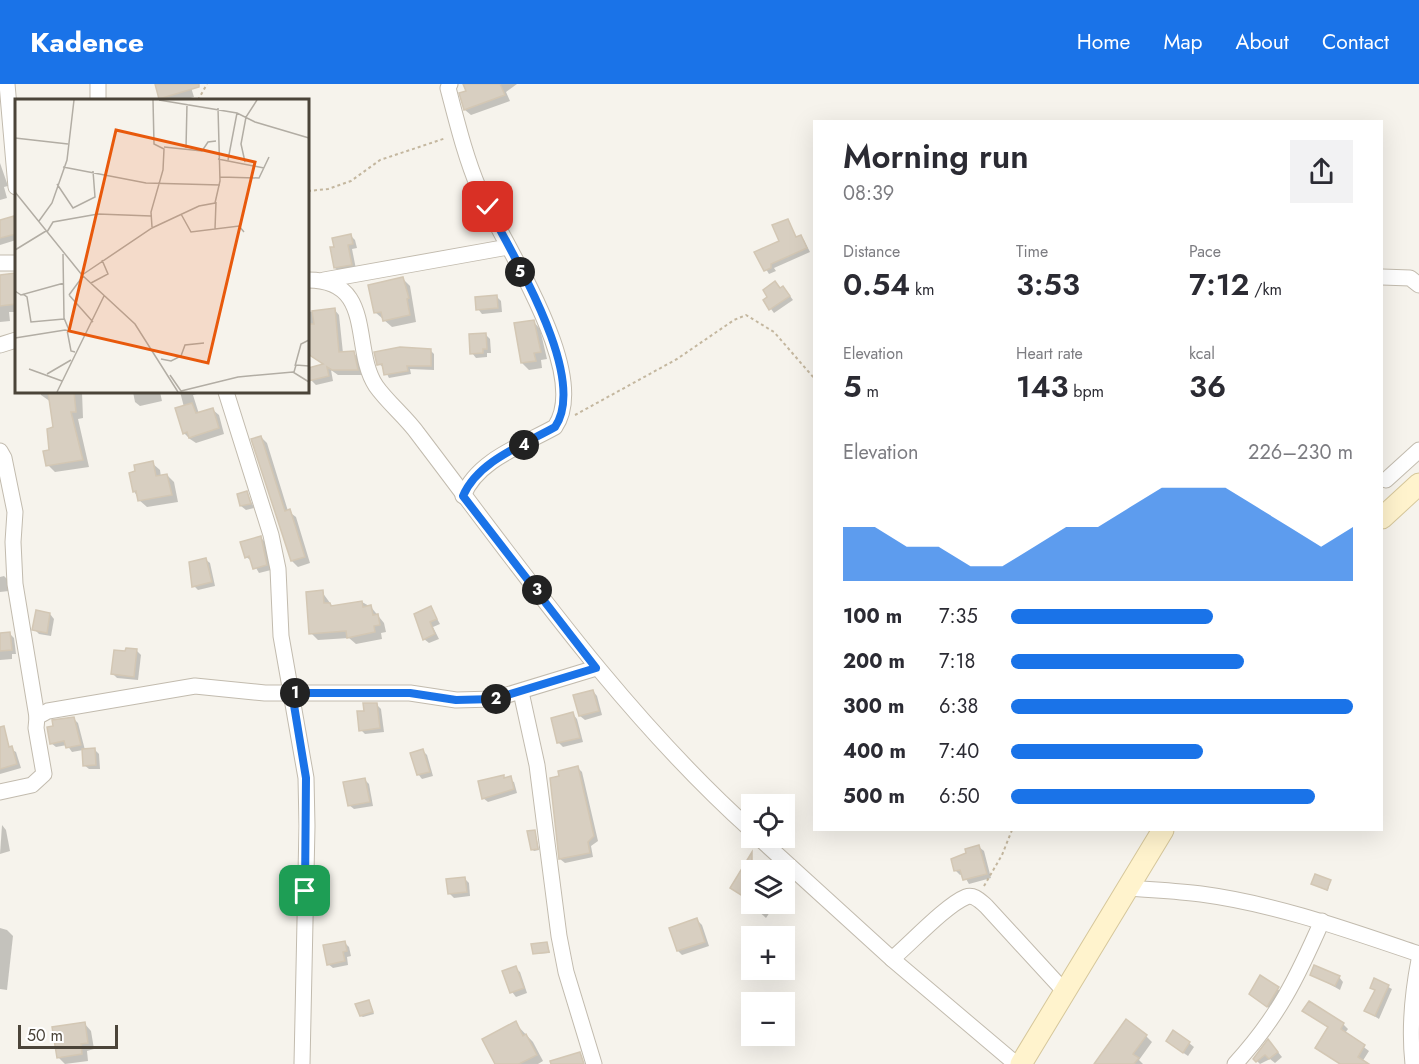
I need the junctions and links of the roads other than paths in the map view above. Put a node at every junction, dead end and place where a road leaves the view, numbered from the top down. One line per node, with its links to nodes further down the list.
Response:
1 (7, 84): 3 (street)
2 (450, 84): 5 (street)
3 (7, 148): 4 (street)
4 (15, 183)
5 (508, 247): 8 (street); 17 (street)
6 (1383, 277): 9 (street)
7 (309, 280): 8 (street)
8 (324, 280): 17 (street)
9 (1419, 285)
10 (15, 340): 11 (street)
11 (0, 345)
12 (226, 393): 22 (street)
13 (1419, 450): 15 (street)
14 (0, 451): 19 (street)
15 (1386, 480)
16 (1419, 484): 18 (main road)
17 (463, 496): 20 (street)
18 (1383, 517)
19 (7, 563): 23 (street)
20 (596, 668): 21 (street); 25 (street)
21 (520, 692): 22 (street); 36 (street)
22 (292, 693): 23 (street); 35 (street)
23 (37, 717): 24 (street)
24 (0, 792)
25 (741, 820)
26 (1161, 831): 28 (main road)
27 (770, 848): 31 (street)
28 (1128, 888): 29 (street); 33 (main road)
29 (1322, 921): 30 (street); 37 (street)
30 (1419, 954)
31 (892, 959): 33 (street); 34 (street)
32 (1419, 960): 38 (street)
33 (1065, 992): 34 (main road)
34 (1024, 1062)
35 (302, 1064)
36 (594, 1064)
37 (1234, 1064)
38 (1413, 1064)

